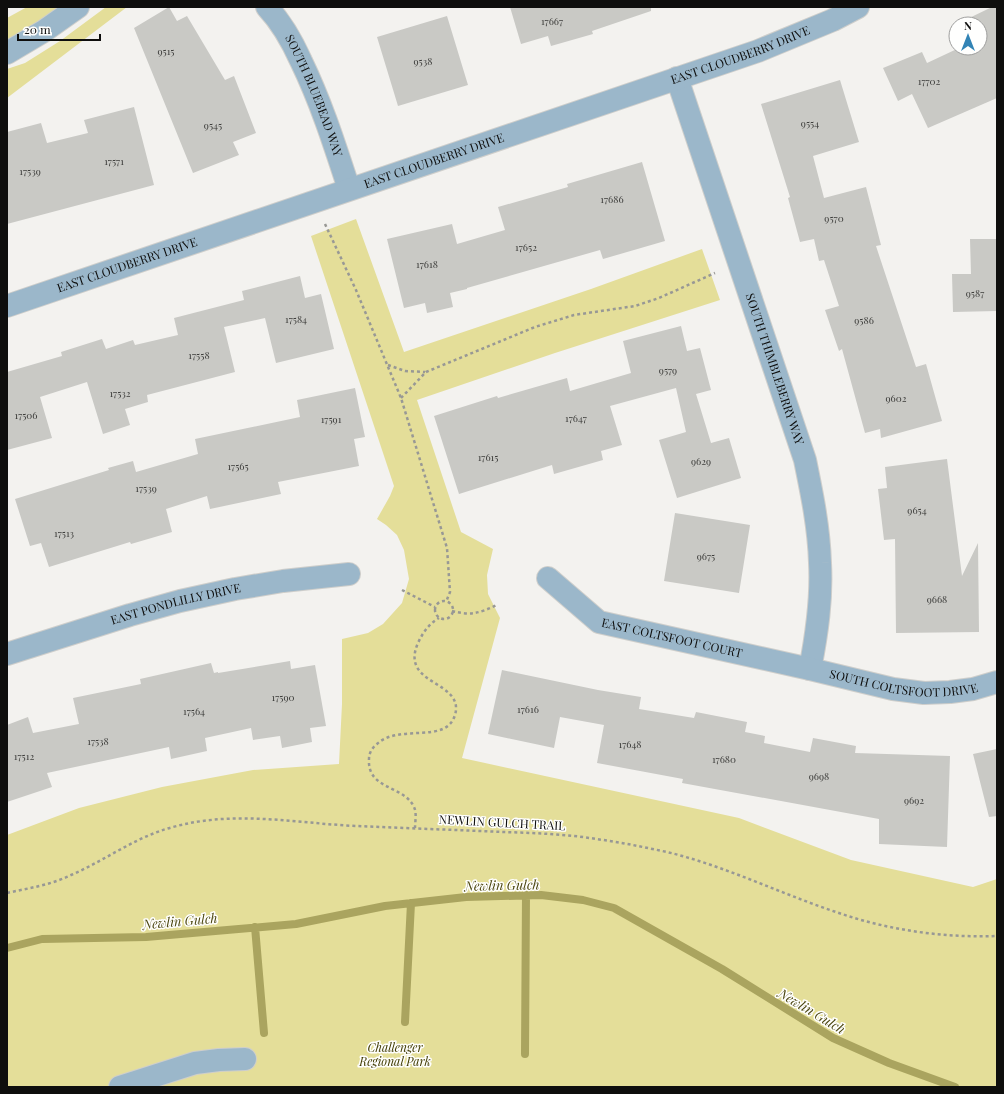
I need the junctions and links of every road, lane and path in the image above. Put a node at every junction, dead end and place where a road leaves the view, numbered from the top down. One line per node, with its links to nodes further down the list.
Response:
1 (78, 7): 4 (street)
2 (267, 7): 6 (street, SOUTH BLUEBEAD WAY)
3 (858, 7): 5 (street, EAST CLOUDBERRY DRIVE)
4 (7, 53)
5 (677, 78): 6 (street, EAST CLOUDBERRY DRIVE); 22 (street, SOUTH THIMBLEBERRY WAY)
6 (349, 189): 9 (street, EAST CLOUDBERRY DRIVE)
7 (325, 224): 10 (path)
8 (715, 273): 11 (path)
9 (7, 306)
10 (388, 365): 11 (path); 12 (path)
11 (426, 372): 12 (path)
12 (402, 398): 16 (path)
13 (349, 574): 21 (street, EAST PONDLILLY DRIVE)
14 (548, 578): 22 (street, EAST COLTSFOOT COURT)
15 (402, 590): 18 (path)
16 (446, 602): 18 (path); 19 (path)
17 (497, 605): 19 (path)
18 (435, 608): 20 (path)
19 (452, 611): 20 (path)
20 (439, 618): 24 (path)
21 (7, 654)
22 (810, 669): 23 (street, SOUTH COLTSFOOT DRIVE)
23 (997, 682)
24 (415, 828): 25 (path, NEWLIN GULCH TRAIL); 26 (path, NEWLIN GULCH TRAIL)
25 (7, 893)
26 (997, 936)
27 (245, 1059): 28 (street)
28 (120, 1087)

